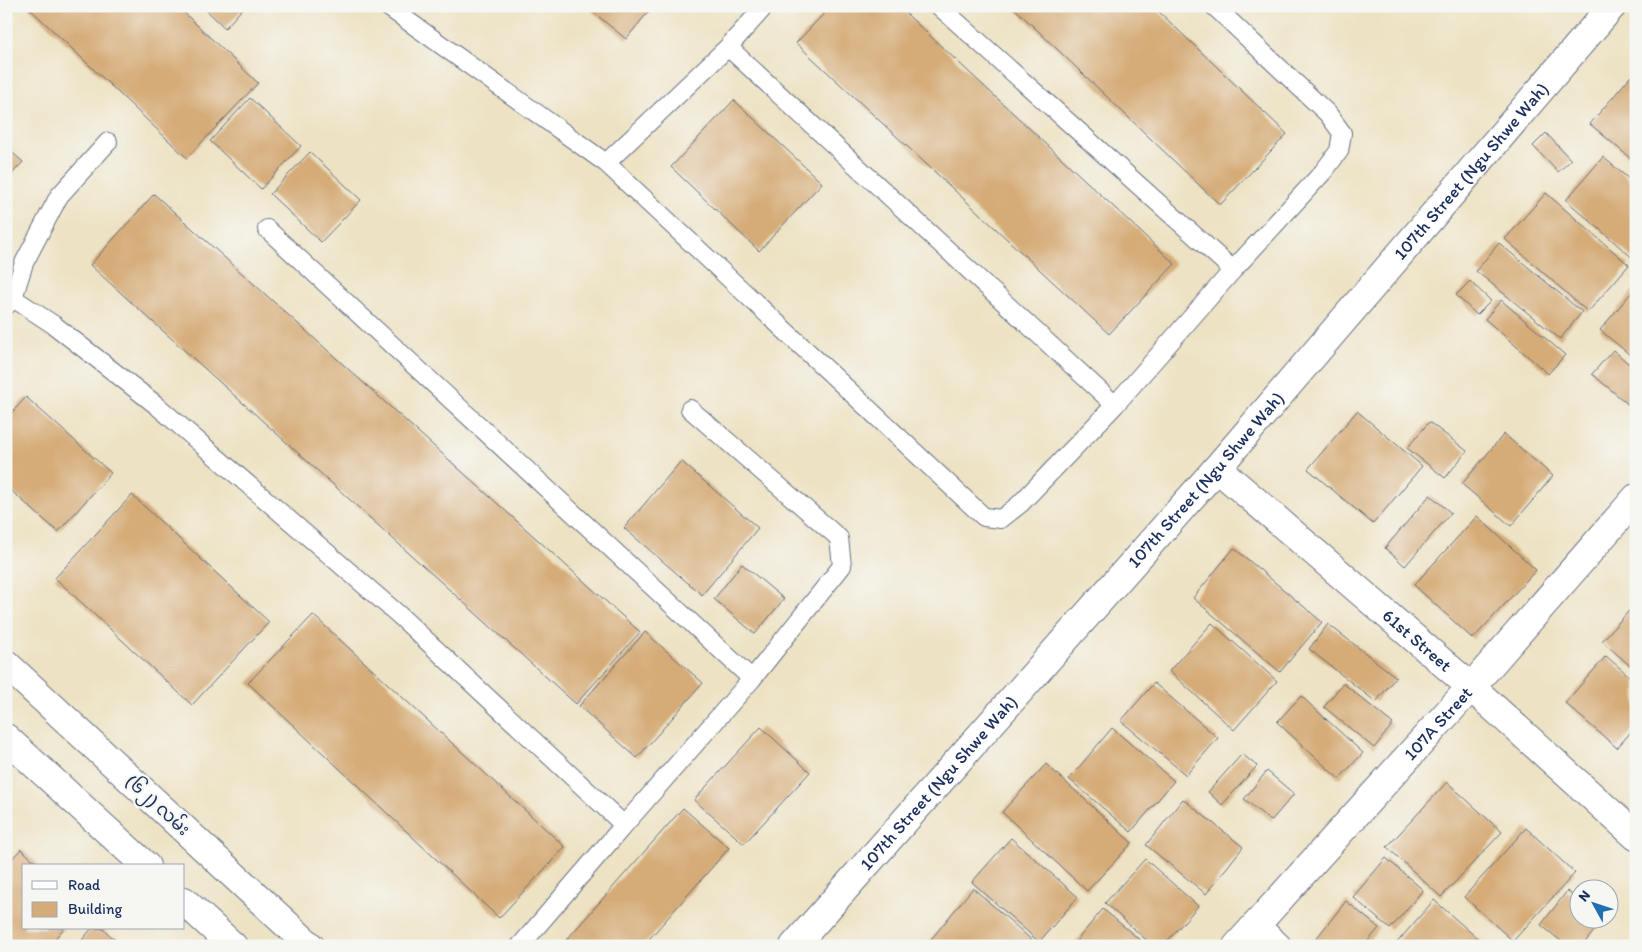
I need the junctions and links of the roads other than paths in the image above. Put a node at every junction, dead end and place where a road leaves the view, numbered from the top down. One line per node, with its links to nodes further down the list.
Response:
1 (387, 6): 8 (lane)
2 (764, 6): 6 (lane)
3 (939, 6): 10 (lane)
4 (1214, 6): 10 (lane)
5 (1612, 6): 14 (street, 107th Street (Ngu Shwe Wah))
6 (728, 46): 8 (lane); 12 (lane)
7 (108, 142): 11 (lane)
8 (606, 163): 12 (lane)
9 (267, 229): 17 (lane)
10 (1233, 270): 12 (lane)
11 (10, 302): 20 (lane)
12 (1115, 405)
13 (690, 409): 17 (lane)
14 (1216, 468): 18 (street, 61st Street); 28 (street, 107th Street (Ngu Shwe Wah))
15 (1636, 498): 18 (street, 107A Street)
16 (6, 664): 26 (street, (၆၂) လမ်း)
17 (752, 678): 20 (lane)
18 (1471, 687): 21 (street, 61st Street); 24 (street, 107A Street)
19 (6, 738): 22 (street)
20 (624, 825): 27 (lane)
21 (1636, 836)
22 (144, 864)
23 (185, 902): 25 (street)
24 (1255, 926): 29 (street, 107A Street); 30 (street)
25 (233, 946)
26 (310, 946)
27 (520, 946)
28 (794, 946)
29 (1237, 946)
30 (1277, 946)

